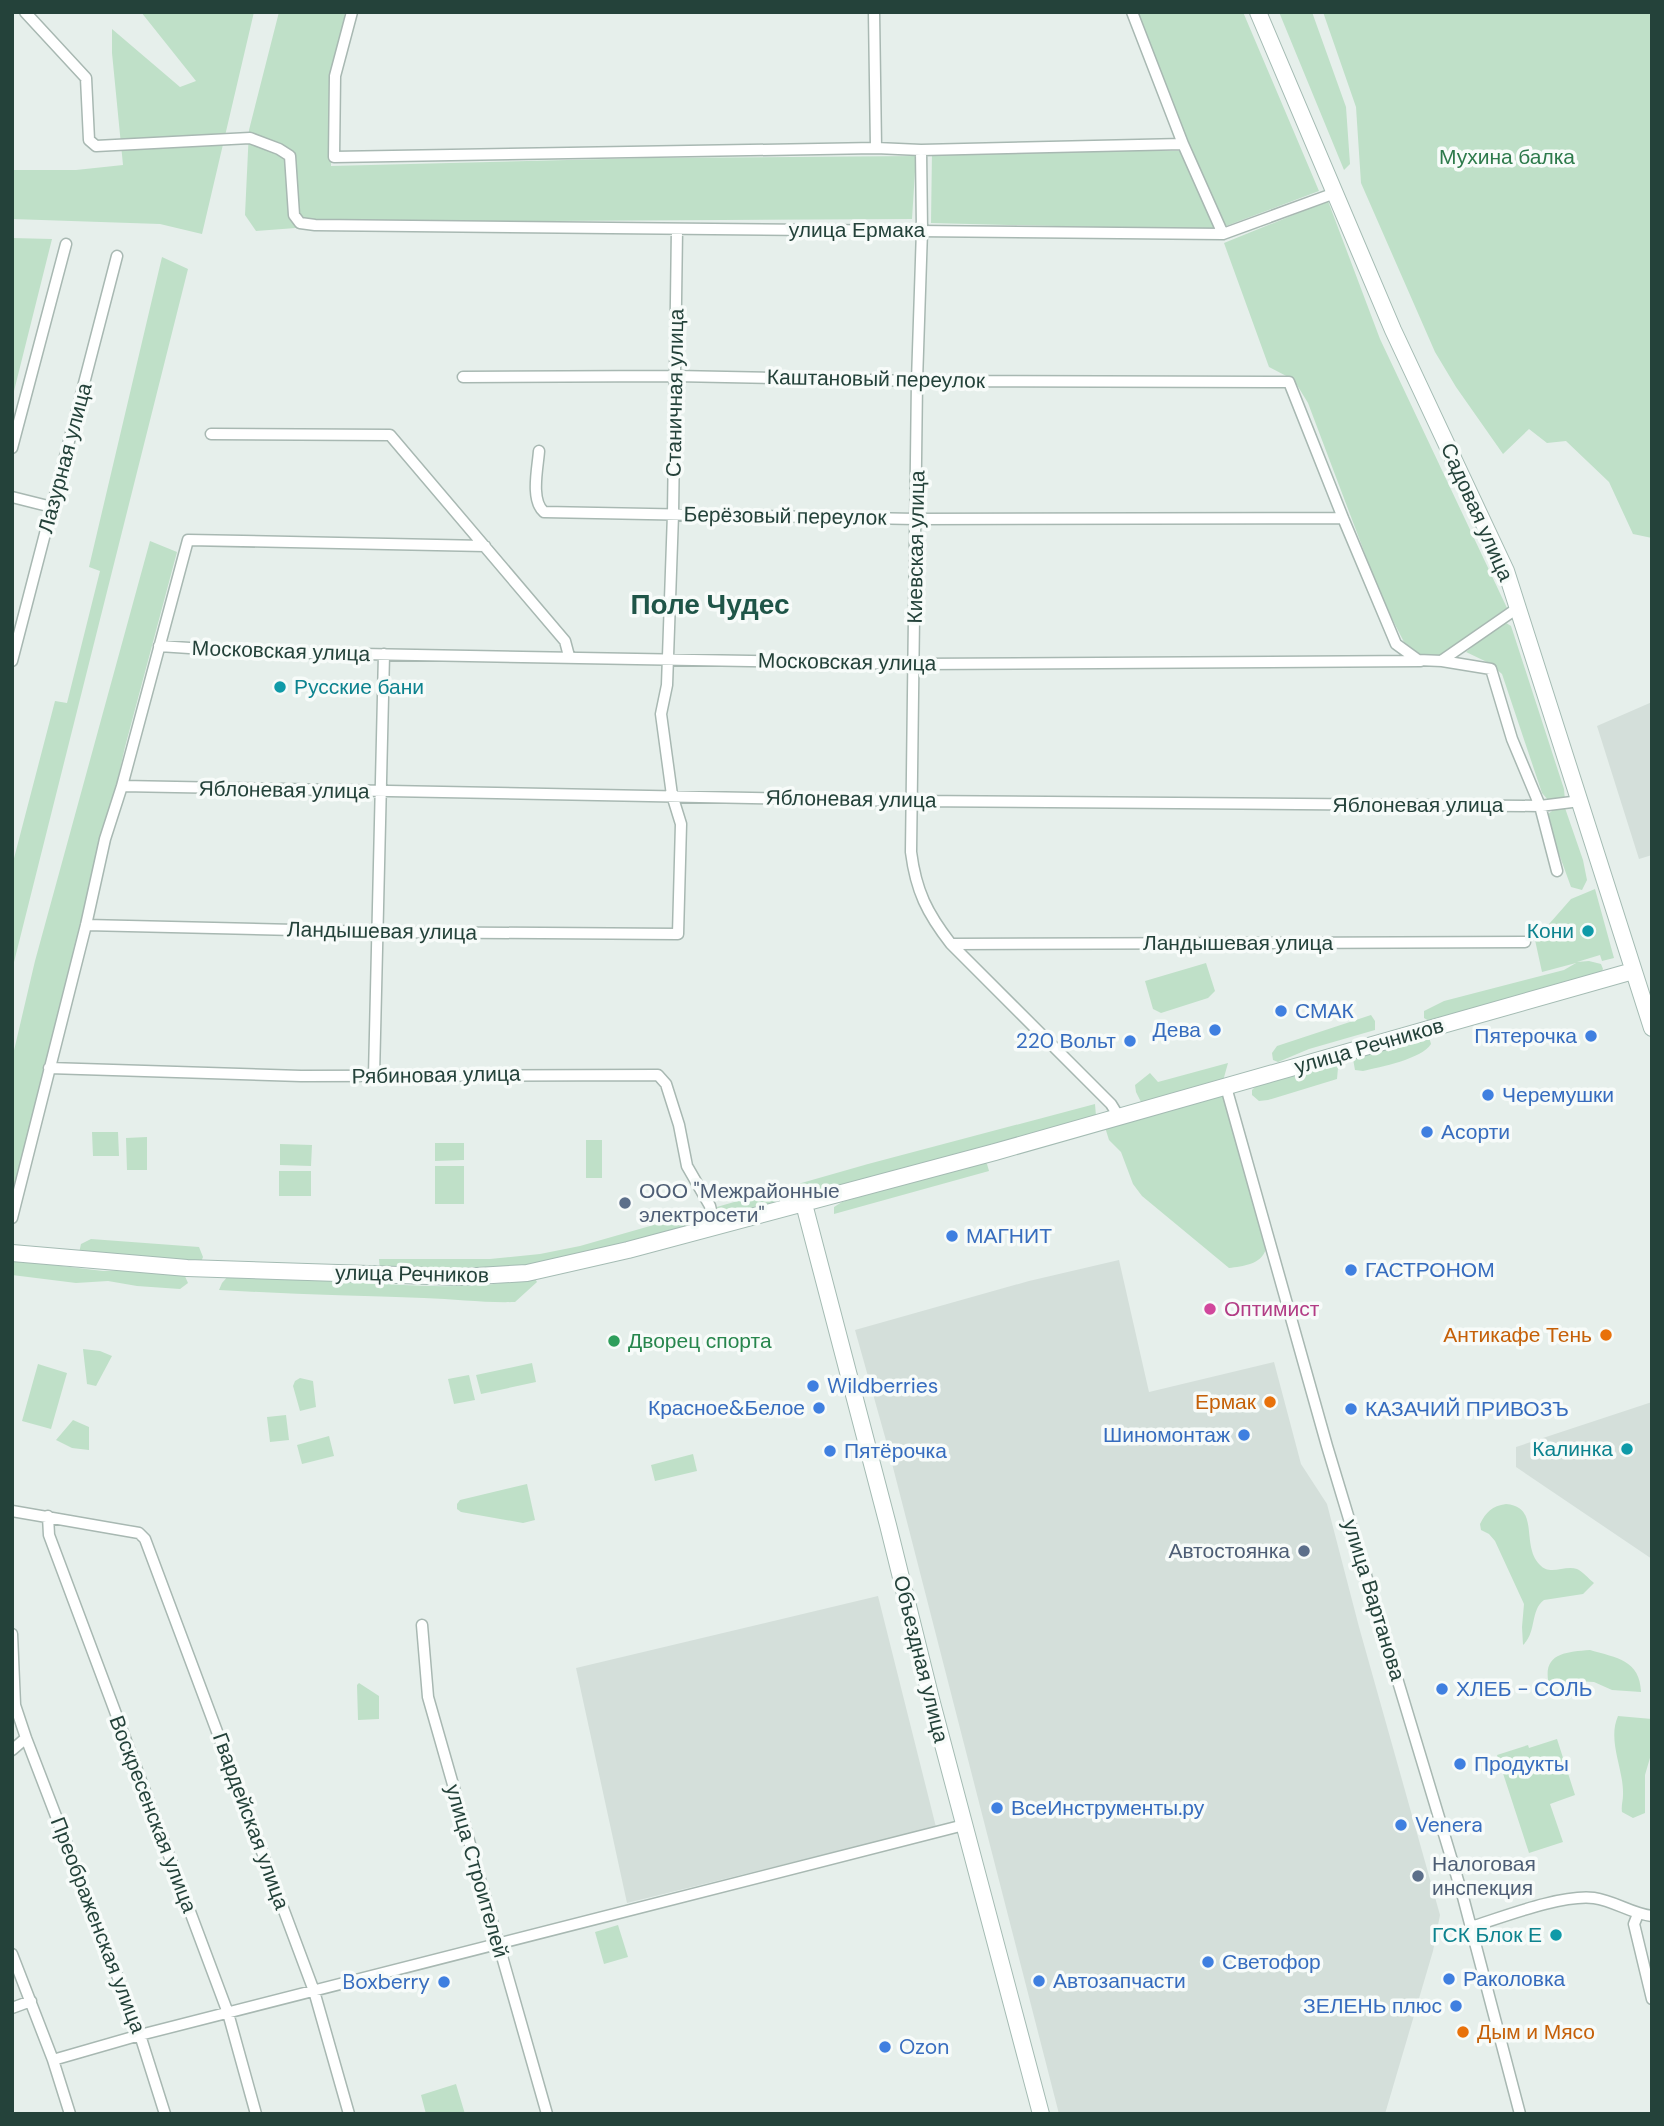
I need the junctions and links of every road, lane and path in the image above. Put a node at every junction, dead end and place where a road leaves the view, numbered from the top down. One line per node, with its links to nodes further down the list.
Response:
1 (25, 12): 10 (street, улица Ермака)
2 (352, 12): 7 (street)
3 (874, 12): 7 (street)
4 (1132, 12): 6 (street)
5 (1258, 12): 9 (main road, Садовая улица)
6 (1183, 144): 8 (street); 12 (street)
7 (876, 148): 8 (street)
8 (921, 150): 11 (street, Киевская улица)
9 (1335, 193): 12 (street, улица Ермака); 27 (main road, Садовая улица)
10 (677, 229): 11 (street, улица Ермака); 15 (street, Станичная улица)
11 (922, 230): 12 (street, улица Ермака); 17 (street, Киевская улица)
12 (1223, 234)
13 (66, 244): 19 (street)
14 (117, 256): 22 (street, Лазурная улица)
15 (675, 376): 16 (street, Каштановый переулок); 17 (street, Каштановый переулок); 23 (street, Станичная улица)
16 (463, 377)
17 (917, 381): 24 (street, Каштановый переулок); 25 (street, Киевская улица)
18 (211, 433): 26 (street)
19 (12, 448)
20 (539, 451): 23 (street, Берёзовый переулок)
21 (12, 497): 22 (street)
22 (52, 507): 32 (street, Лазурная улица)
23 (673, 514): 25 (street, Берёзовый переулок); 31 (street, Станичная улица)
24 (1342, 518): 25 (street, Берёзовый переулок); 33 (street)
25 (916, 519): 34 (street, Киевская улица)
26 (485, 546): 28 (street); 30 (street)
27 (1519, 607): 33 (street); 39 (main road, Садовая улица)
28 (159, 646): 29 (street, Московская улица); 35 (street)
29 (384, 654): 30 (street, Московская улица); 36 (street)
30 (569, 656): 31 (street, Московская улица)
31 (667, 658): 34 (street, Московская улица); 37 (street, Станичная улица)
32 (12, 661)
33 (1442, 661): 34 (street, Московская улица); 40 (street)
34 (914, 664): 38 (street, Киевская улица)
35 (122, 786): 36 (street, Яблоневая улица); 42 (street)
36 (382, 792): 37 (street, Яблоневая улица); 43 (street)
37 (672, 795): 38 (street, Яблоневая улица); 44 (street, Станичная улица)
38 (912, 801): 40 (street, Яблоневая улица); 46 (street, Киевская улица)
39 (1580, 801): 40 (street, Яблоневая улица); 47 (main road, Садовая улица)
40 (1540, 806): 41 (street)
41 (1557, 871)
42 (86, 925): 43 (street, Ландышевая улица); 49 (street)
43 (378, 932): 44 (street, Ландышевая улица); 50 (street)
44 (678, 934)
45 (1525, 943): 46 (street, Ландышевая улица)
46 (951, 944): 52 (street, Киевская улица)
47 (1633, 971): 48 (main road, Садовая улица); 51 (main road, улица Речников)
48 (1652, 1028)
49 (49, 1068): 50 (street, Рябиновая улица); 54 (street)
50 (374, 1076): 55 (street, Рябиновая улица)
51 (1226, 1087): 52 (main road, улица Речников); 66 (street, улица Вартанова)
52 (1119, 1117): 53 (main road, улица Речников)
53 (804, 1204): 55 (main road, улица Речников); 63 (main road, Объездная улица)
54 (12, 1218)
55 (715, 1227): 56 (main road, улица Речников)
56 (12, 1253)
57 (12, 1511): 58 (street)
58 (48, 1516): 69 (street, Гвардейская улица); 73 (street, Воскресенская улица)
59 (422, 1625): 67 (street, улица Строителей)
60 (12, 1634): 61 (street, Преображенская улица)
61 (26, 1738): 62 (street); 74 (street, Преображенская улица)
62 (12, 1750)
63 (964, 1825): 67 (street); 81 (main road, Объездная улица)
64 (1638, 1914): 65 (street); 66 (street); 70 (street)
65 (1652, 1916)
66 (1471, 1927): 82 (street, улица Вартанова)
67 (499, 1945): 69 (street); 80 (street, улица Строителей)
68 (12, 1954): 71 (street)
69 (314, 1991): 73 (street); 79 (street, Гвардейская улица)
70 (1652, 1999)
71 (31, 2001): 72 (street); 75 (street)
72 (12, 2008)
73 (228, 2013): 74 (street); 78 (street, Воскресенская улица)
74 (141, 2035): 75 (street); 77 (street, Преображенская улица)
75 (53, 2060): 76 (street)
76 (70, 2114)
77 (164, 2114)
78 (256, 2114)
79 (349, 2114)
80 (547, 2114)
81 (1041, 2114)
82 (1520, 2114)

